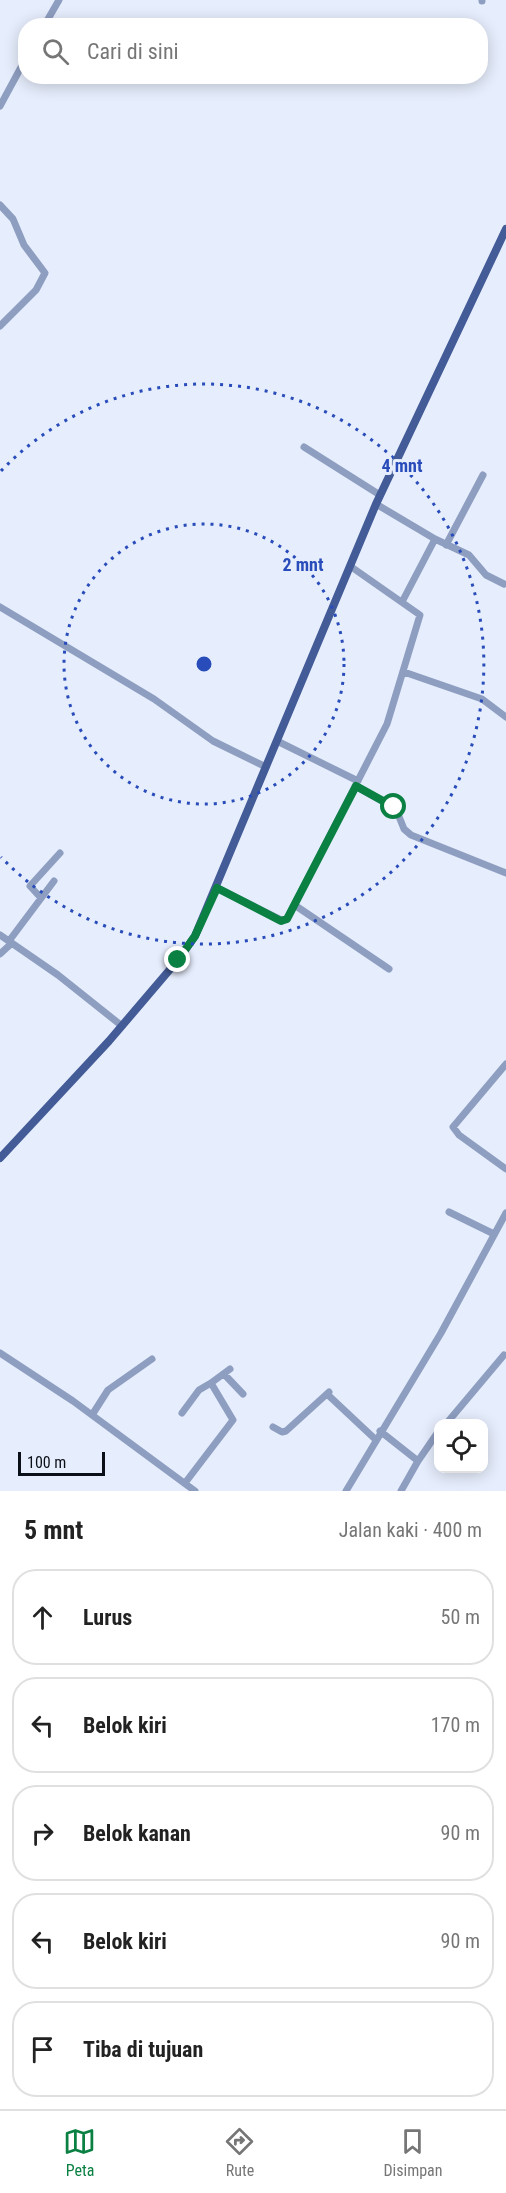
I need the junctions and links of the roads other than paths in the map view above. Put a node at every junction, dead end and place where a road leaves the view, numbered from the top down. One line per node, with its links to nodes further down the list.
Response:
1 (59, 0): 2 (street)
2 (49, 18)
3 (18, 73): 4 (street)
4 (0, 106)
5 (0, 206): 7 (street)
6 (506, 229): 10 (main road)
7 (0, 326)
8 (304, 447): 10 (street)
9 (483, 475): 13 (street)
10 (380, 495): 11 (main road)
11 (376, 504): 12 (street); 14 (main road)
12 (435, 539): 13 (street); 16 (street)
13 (446, 545): 15 (street)
14 (350, 566): 16 (street); 20 (main road)
15 (504, 584)
16 (402, 602): 18 (street)
17 (0, 607): 21 (street)
18 (404, 672): 19 (street); 22 (street)
19 (506, 717)
20 (277, 741): 21 (main road); 22 (street)
21 (266, 767): 26 (main road)
22 (357, 784): 24 (street); 28 (street)
23 (60, 853): 27 (street)
24 (506, 873)
25 (54, 881): 27 (street)
26 (217, 888): 28 (street); 33 (main road)
27 (41, 898): 30 (street)
28 (296, 906): 32 (street)
29 (0, 935): 30 (street)
30 (10, 942): 31 (street); 33 (street)
31 (0, 954)
32 (389, 969)
33 (122, 1026): 35 (main road)
34 (506, 1064): 36 (street)
35 (0, 1158)
36 (506, 1169)
37 (448, 1212): 39 (street)
38 (506, 1213): 39 (street)
39 (494, 1234): 49 (street)
40 (0, 1353): 46 (street)
41 (504, 1355): 47 (street)
42 (152, 1359): 46 (street)
43 (211, 1383): 44 (street); 45 (street); 53 (street)
44 (243, 1394)
45 (182, 1413)
46 (92, 1416): 53 (street)
47 (450, 1419)
48 (273, 1427): 51 (street)
49 (380, 1431): 51 (street); 52 (street)
50 (434, 1438): 52 (street)
51 (375, 1439): 55 (street)
52 (418, 1461): 56 (street)
53 (185, 1484): 54 (street)
54 (195, 1491)
55 (346, 1491)
56 (401, 1491)

